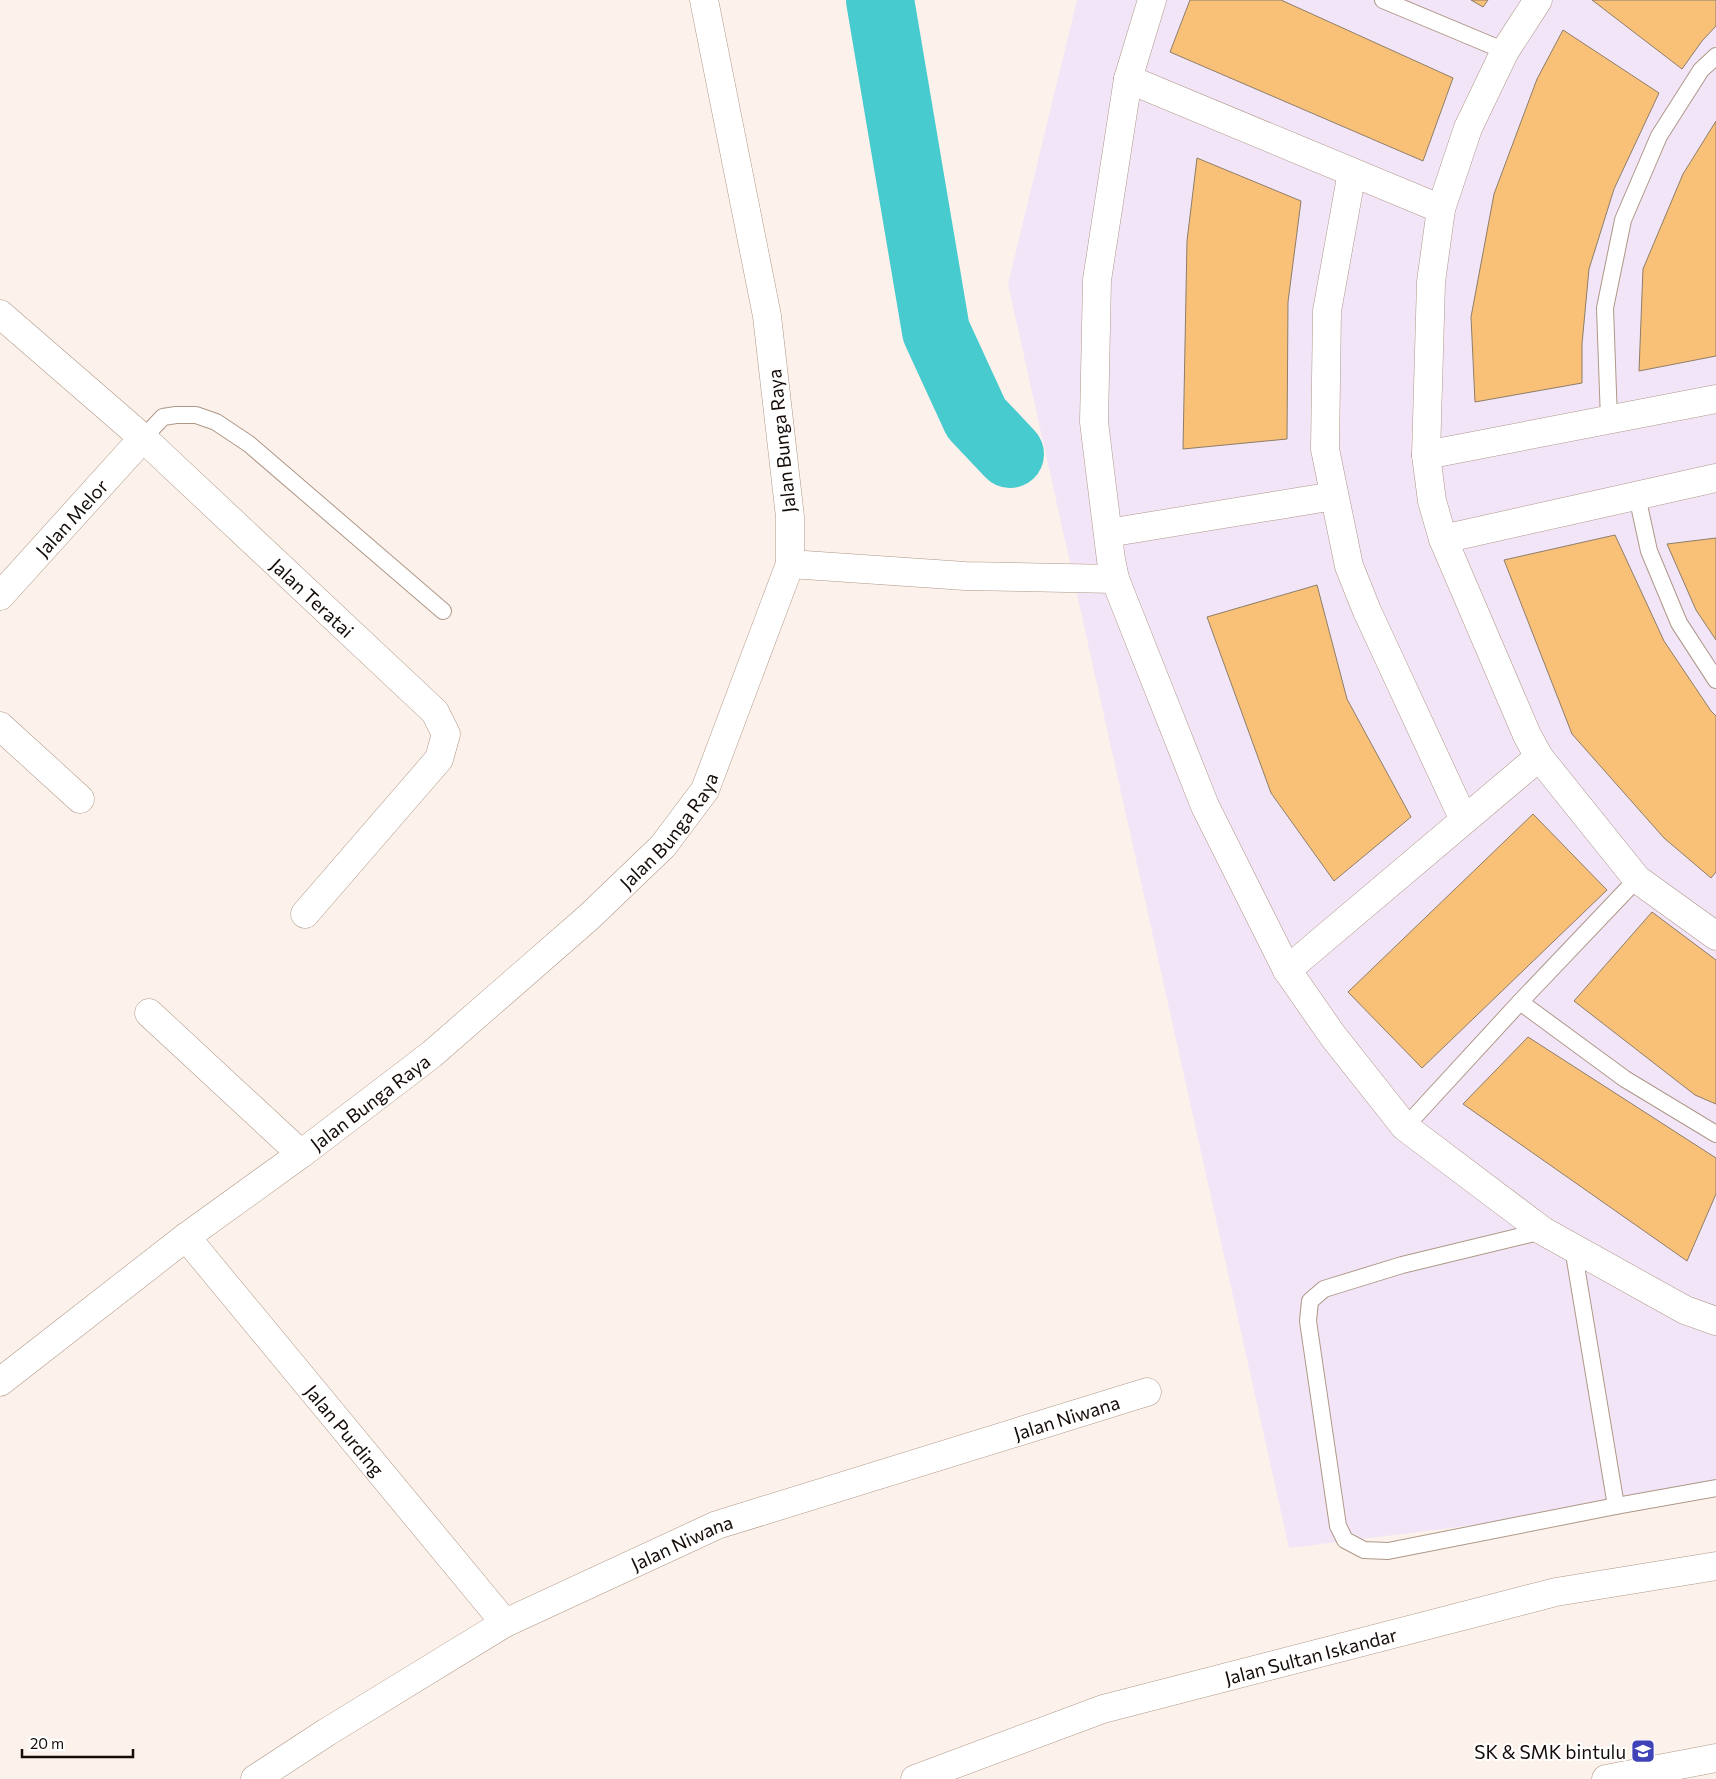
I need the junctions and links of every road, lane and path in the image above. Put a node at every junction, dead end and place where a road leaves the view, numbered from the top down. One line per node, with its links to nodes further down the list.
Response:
1 (704, 0): 20 (street, Jalan Bunga Raya)
2 (1152, 0): 7 (street)
3 (1383, 0): 5 (lane)
4 (1538, 0): 5 (street)
5 (1505, 51): 9 (street)
6 (1716, 56): 12 (lane)
7 (1128, 79): 8 (street); 18 (street)
8 (1352, 172): 9 (street); 16 (street)
9 (1441, 210): 14 (street)
10 (0, 314): 13 (street, Jalan Teratai)
11 (1716, 399): 12 (street)
12 (1609, 420): 14 (street)
13 (144, 438): 22 (street, Jalan Melor); 23 (lane); 30 (street, Jalan Teratai)
14 (1426, 455): 19 (street)
15 (1716, 478): 17 (street)
16 (1334, 496): 18 (street); 28 (street)
17 (1637, 496): 19 (street); 24 (lane)
18 (1108, 533): 21 (street)
19 (1443, 539): 26 (street)
20 (790, 564): 21 (street); 37 (street, Jalan Bunga Raya)
21 (1115, 579): 32 (street)
22 (0, 596)
23 (443, 611)
24 (1716, 680)
25 (0, 726): 27 (street)
26 (1539, 757): 28 (street); 29 (street)
27 (80, 799)
28 (1464, 820): 32 (street)
29 (1637, 880): 31 (street); 33 (lane)
30 (305, 914)
31 (1716, 936)
32 (1287, 970): 35 (street)
33 (1520, 1002): 35 (lane); 36 (lane)
34 (149, 1013): 37 (street)
35 (1404, 1127): 38 (street)
36 (1716, 1134)
37 (301, 1154): 39 (street, Jalan Bunga Raya)
38 (1543, 1231): 40 (street); 45 (lane)
39 (186, 1237): 42 (street, Jalan Bunga Raya); 47 (street, Jalan Purding)
40 (1573, 1248): 41 (street); 45 (lane)
41 (1716, 1321)
42 (0, 1382)
43 (1147, 1392): 47 (street, Jalan Niwana)
44 (1716, 1488): 45 (lane)
45 (1616, 1506)
46 (1716, 1566): 50 (street, Jalan Sultan Iskandar)
47 (505, 1622): 49 (street, Jalan Niwana)
48 (1716, 1758): 51 (street)
49 (255, 1779)
50 (915, 1779)
51 (1606, 1779)

